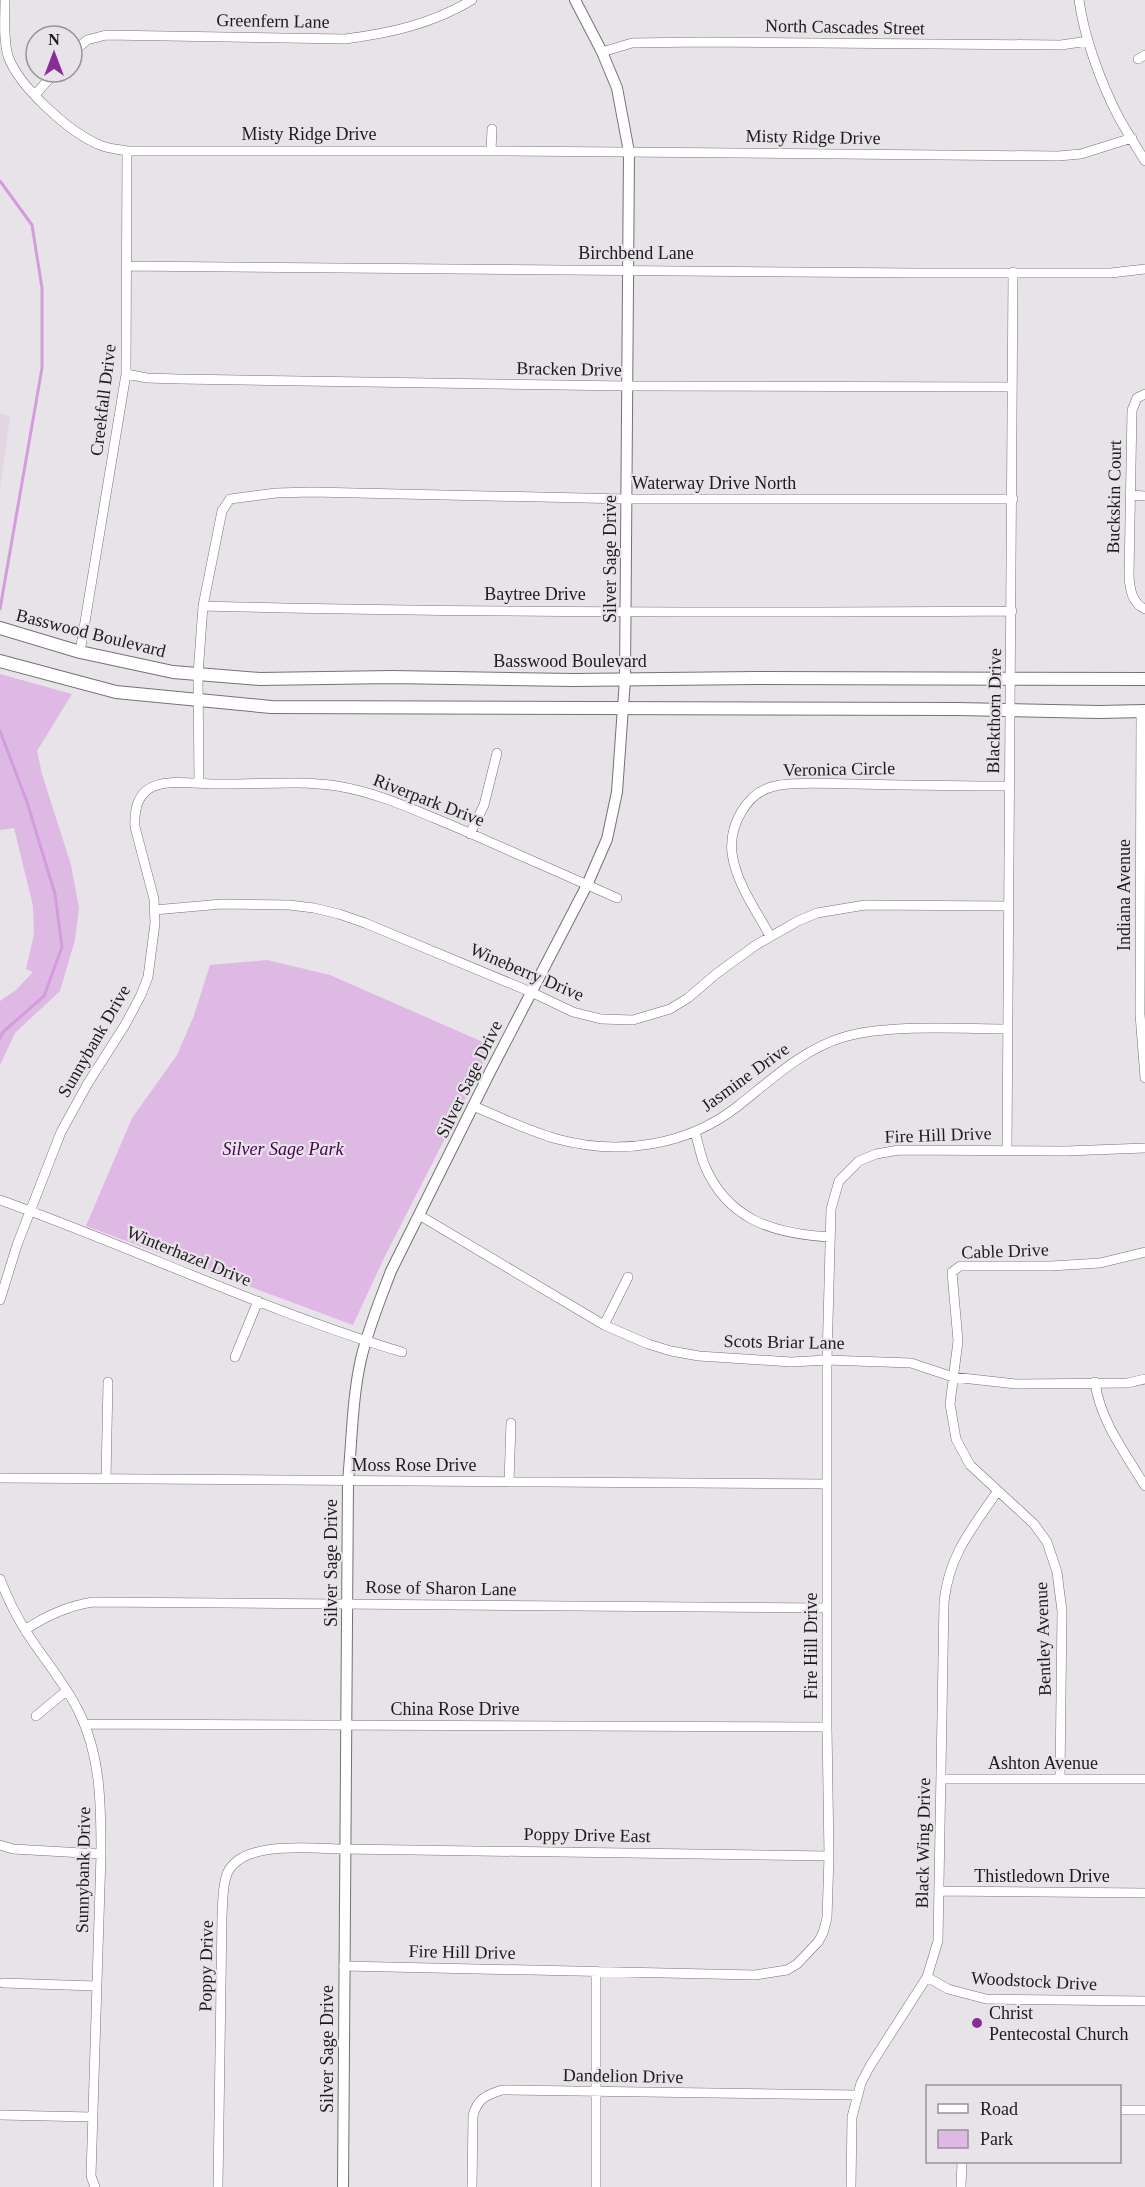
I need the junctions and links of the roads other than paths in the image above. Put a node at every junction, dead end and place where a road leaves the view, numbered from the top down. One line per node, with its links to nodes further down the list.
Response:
1 (5, 0): 9 (street, Misty Ridge Drive)
2 (472, 0): 6 (street, Greenfern Lane)
3 (575, 0): 7 (street, Silver Sage Drive)
4 (1079, 0): 5 (street)
5 (1088, 40): 7 (street, North Cascades Street); 11 (street)
6 (84, 43)
7 (602, 52): 14 (street, Silver Sage Drive)
8 (45, 84): 9 (street)
9 (35, 95): 12 (street, Misty Ridge Drive)
10 (492, 129): 13 (street)
11 (1132, 138): 14 (street, Misty Ridge Drive); 15 (street)
12 (128, 151): 13 (street, Misty Ridge Drive); 16 (street, Creekfall Drive)
13 (491, 151): 14 (street, Misty Ridge Drive)
14 (629, 152): 18 (street, Silver Sage Drive)
15 (1145, 160)
16 (126, 266): 18 (street, Birchbend Lane); 20 (street, Creekfall Drive)
17 (1145, 269): 19 (street, Birchbend Lane)
18 (628, 270): 19 (street, Birchbend Lane); 21 (street, Silver Sage Drive)
19 (1013, 272): 22 (street, Blackthorn Drive)
20 (126, 374): 21 (street, Bracken Drive); 33 (street, Creekfall Drive)
21 (627, 386): 22 (street, Bracken Drive); 26 (street, Silver Sage Drive)
22 (1012, 387): 27 (street, Blackthorn Drive)
23 (1145, 394): 24 (street, Buckskin Court)
24 (1131, 495): 25 (street); 29 (street, Buckskin Court)
25 (1145, 496)
26 (627, 499): 27 (street, Waterway Drive North); 28 (street, Waterway Drive North); 30 (street, Silver Sage Drive)
27 (1013, 499): 31 (street, Blackthorn Drive)
28 (203, 606): 30 (street, Baytree Drive); 35 (street)
29 (1141, 607)
30 (626, 611): 31 (street, Baytree Drive); 36 (street, Silver Sage Drive)
31 (1012, 611): 38 (street, Blackthorn Drive)
32 (0, 628): 33 (main road, Basswood Boulevard)
33 (80, 651): 35 (main road, Basswood Boulevard)
34 (6, 663): 39 (main road)
35 (198, 674): 36 (main road, Basswood Boulevard); 39 (street)
36 (625, 679): 38 (main road, Basswood Boulevard); 40 (street, Silver Sage Drive)
37 (1145, 679): 38 (main road, Basswood Boulevard)
38 (1010, 680): 41 (street, Blackthorn Drive)
39 (199, 702): 40 (main road); 44 (street)
40 (624, 708): 41 (main road); 48 (street, Silver Sage Drive)
41 (1010, 710): 42 (main road); 45 (street, Blackthorn Drive)
42 (1143, 711): 55 (street, Indiana Avenue)
43 (497, 753): 47 (street)
44 (199, 783): 46 (street, Riverpark Drive); 47 (street, Riverpark Drive)
45 (1009, 786): 50 (street, Blackthorn Drive); 52 (street, Veronica Circle)
46 (145, 792): 51 (street, Sunnybank Drive)
47 (470, 834): 48 (street, Riverpark Drive)
48 (587, 885): 49 (street, Riverpark Drive); 53 (street, Silver Sage Drive)
49 (617, 898)
50 (1008, 906): 52 (street, Wineberry Drive); 54 (street, Blackthorn Drive)
51 (154, 910): 53 (street, Wineberry Drive); 61 (street, Sunnybank Drive)
52 (770, 936): 53 (street, Wineberry Drive)
53 (531, 992): 56 (street, Silver Sage Drive)
54 (1008, 1029): 57 (street, Jasmine Drive); 59 (street, Blackthorn Drive)
55 (1145, 1078)
56 (473, 1106): 57 (street, Jasmine Drive); 62 (street, Silver Sage Drive)
57 (695, 1132): 63 (street)
58 (1145, 1148): 59 (street, Fire Hill Drive)
59 (1007, 1150): 63 (street, Fire Hill Drive)
60 (0, 1200): 61 (street, Winterhazel Drive)
61 (30, 1211): 66 (street, Sunnybank Drive); 67 (street, Winterhazel Drive)
62 (419, 1215): 68 (street, Scots Briar Lane); 69 (street, Silver Sage Drive)
63 (830, 1237): 73 (street, Fire Hill Drive)
64 (1145, 1252): 72 (street, Cable Drive)
65 (628, 1277): 68 (street)
66 (0, 1300)
67 (258, 1301): 69 (street, Winterhazel Drive); 71 (street)
68 (604, 1325): 73 (street, Scots Briar Lane)
69 (366, 1342): 70 (street, Winterhazel Drive); 81 (street, Silver Sage Drive)
70 (402, 1352)
71 (236, 1357)
72 (956, 1357): 74 (street, Bentley Avenue)
73 (827, 1360): 74 (street, Scots Briar Lane); 83 (street, Fire Hill Drive)
74 (953, 1377): 77 (street, Scots Briar Lane); 85 (street, Bentley Avenue)
75 (1145, 1379): 77 (street, Scots Briar Lane)
76 (108, 1382): 80 (street)
77 (1095, 1383): 84 (street)
78 (511, 1423): 82 (street)
79 (0, 1478): 80 (street, Moss Rose Drive)
80 (106, 1479): 81 (street, Moss Rose Drive)
81 (348, 1481): 82 (street, Moss Rose Drive); 87 (street, Silver Sage Drive)
82 (510, 1482): 83 (street, Moss Rose Drive)
83 (827, 1484): 88 (street, Fire Hill Drive)
84 (1145, 1486)
85 (997, 1492): 95 (street, Black Wing Drive); 96 (street, Bentley Avenue)
86 (0, 1579): 89 (street, Sunnybank Drive)
87 (347, 1604): 88 (street, Rose of Sharon Lane); 89 (street, Rose of Sharon Lane); 93 (street, Silver Sage Drive)
88 (827, 1608): 94 (street, Fire Hill Drive)
89 (25, 1630): 90 (street, Sunnybank Drive)
90 (66, 1691): 91 (street); 92 (street, Sunnybank Drive)
91 (36, 1716)
92 (84, 1724): 93 (street, China Rose Drive); 100 (street, Sunnybank Drive)
93 (346, 1725): 94 (street, China Rose Drive); 99 (street, Silver Sage Drive)
94 (827, 1727): 101 (street, Fire Hill Drive)
95 (941, 1779): 96 (street, Ashton Avenue); 102 (street, Black Wing Drive)
96 (1060, 1779): 97 (street, Ashton Avenue)
97 (1145, 1779)
98 (0, 1845): 100 (street)
99 (345, 1848): 101 (street, Poppy Drive East); 104 (street, Silver Sage Drive); 118 (street, Poppy Drive)
100 (101, 1854): 108 (street, Sunnybank Drive)
101 (829, 1856): 105 (street, Fire Hill Drive)
102 (939, 1892): 103 (street, Thistledown Drive); 106 (street, Black Wing Drive)
103 (1145, 1893)
104 (344, 1966): 105 (street, Fire Hill Drive); 119 (street, Silver Sage Drive)
105 (596, 1971): 110 (street)
106 (927, 1977): 109 (street, Woodstock Drive); 111 (street, Black Wing Drive)
107 (3, 1983): 108 (street)
108 (96, 1986): 115 (street, Sunnybank Drive)
109 (1145, 2001)
110 (596, 2092): 111 (street, Dandelion Drive); 120 (street, Dandelion Drive); 121 (street)
111 (857, 2095): 122 (street, Black Wing Drive)
112 (1121, 2110): 113 (street)
113 (1145, 2110)
114 (0, 2115): 115 (street)
115 (92, 2117): 117 (street, Sunnybank Drive)
116 (962, 2163): 123 (street)
117 (95, 2187)
118 (218, 2187)
119 (343, 2187)
120 (472, 2187)
121 (596, 2187)
122 (851, 2187)
123 (961, 2187)

